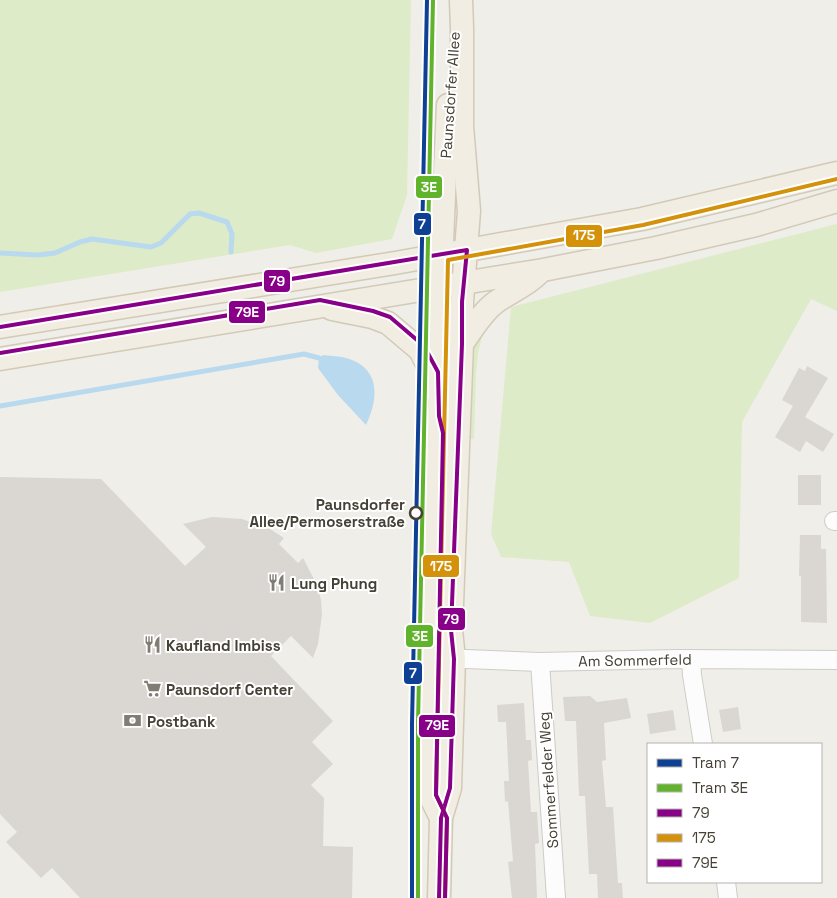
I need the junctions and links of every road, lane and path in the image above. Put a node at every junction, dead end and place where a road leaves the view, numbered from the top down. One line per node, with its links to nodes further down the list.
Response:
1 (460, 0): 4 (main road, Paunsdorfer Allee); 5 (main road, Paunsdorfer Allee)
2 (837, 173): 4 (main road)
3 (837, 201): 6 (main road)
4 (467, 250): 5 (main road); 7 (main road, Paunsdorfer Allee)
5 (442, 255): 8 (main road, Paunsdorfer Allee); 10 (main road)
6 (543, 270): 7 (main road); 11 (main road)
7 (464, 284): 8 (main road); 11 (main road, Paunsdorfer Allee)
8 (440, 286): 9 (main road); 13 (main road, Paunsdorfer Allee)
9 (319, 306): 12 (main road); 13 (main road)
10 (0, 327)
11 (462, 344): 14 (main road, Paunsdorfer Allee)
12 (0, 359)
13 (437, 433): 14 (main road, Paunsdorfer Allee)
14 (443, 658): 17 (street, Am Sommerfeld); 20 (main road, Paunsdorfer Allee)
15 (692, 659): 16 (street, Am Sommerfeld); 17 (street, Am Sommerfeld); 18 (street)
16 (837, 660)
17 (540, 662): 21 (street, Sommerfelder Weg)
18 (703, 743)
19 (726, 883): 22 (street)
20 (439, 898)
21 (556, 898)
22 (728, 898)

